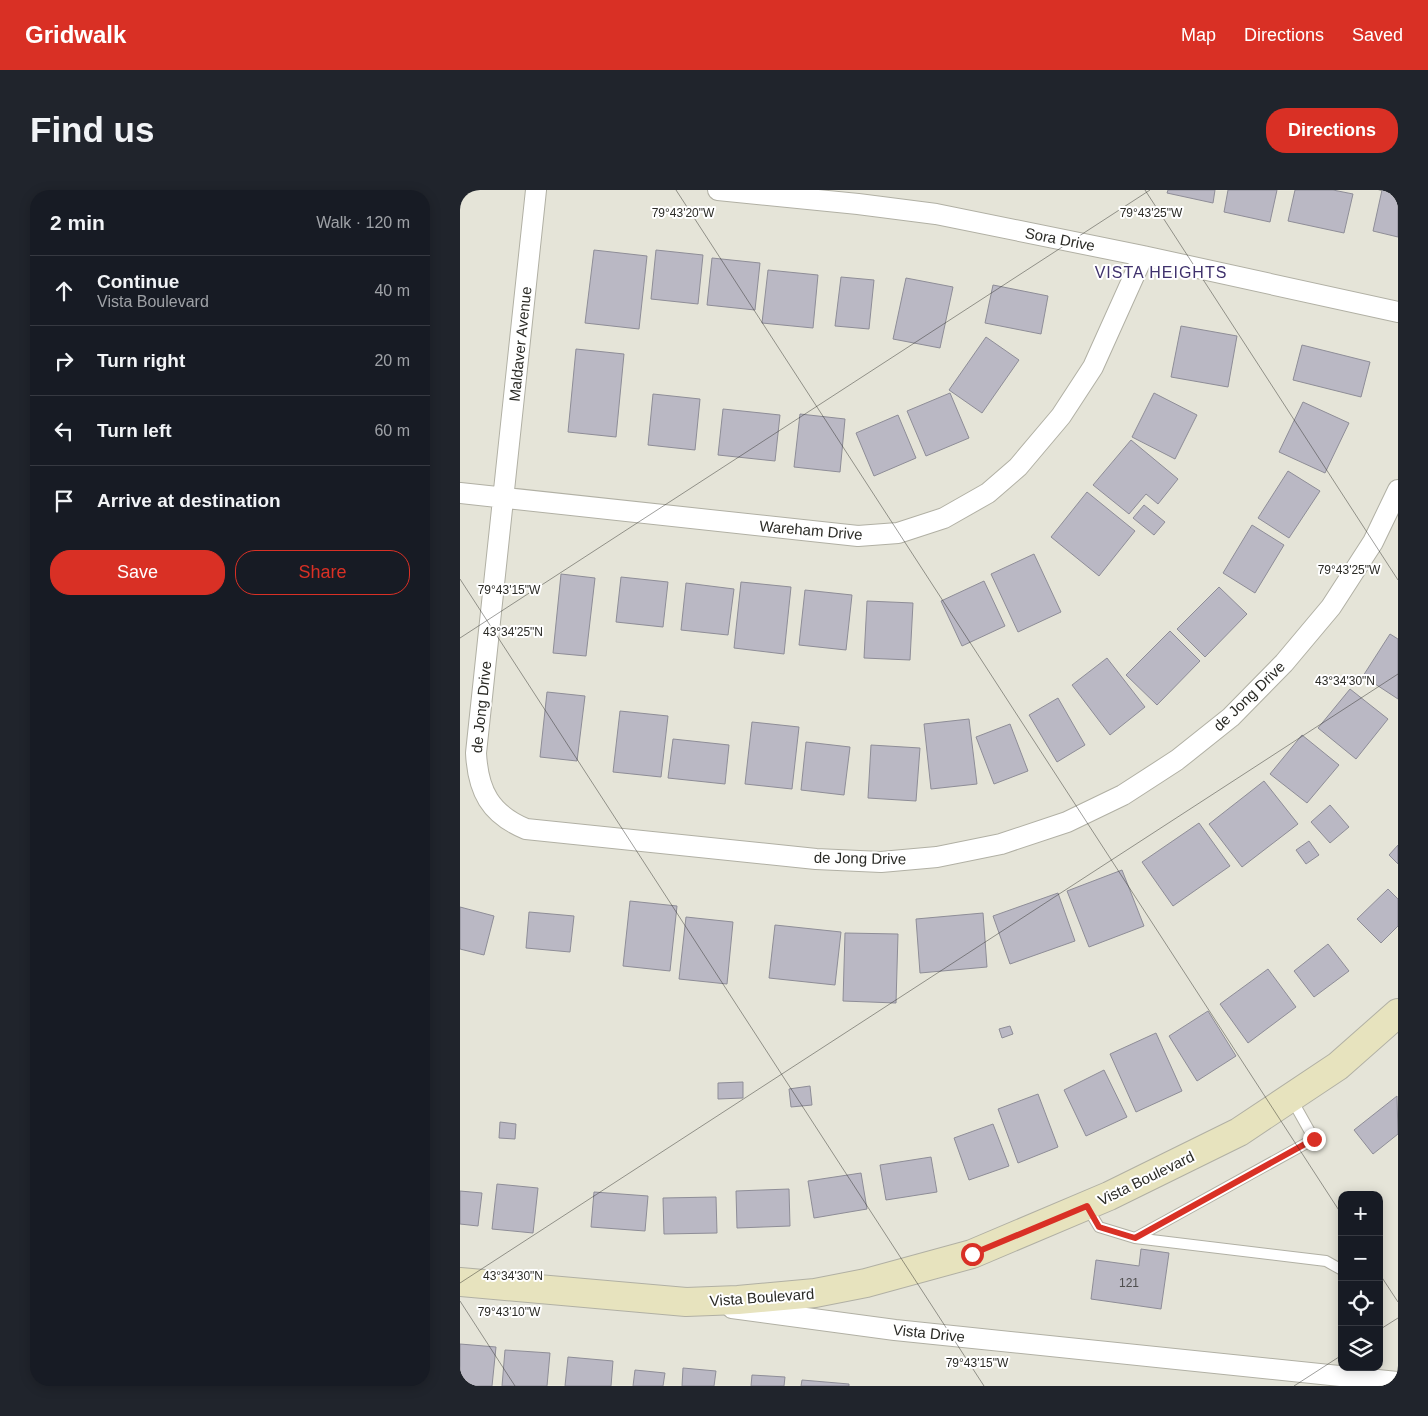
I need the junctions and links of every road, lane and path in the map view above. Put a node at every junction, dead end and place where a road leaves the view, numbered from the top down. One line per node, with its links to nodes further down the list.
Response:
1 (536, 190): 8 (street, Maldaver Avenue)
2 (718, 190): 3 (street, Sora Drive)
3 (859, 197): 4 (street, Sora Drive)
4 (1144, 256): 5 (street, Sora Drive); 8 (street, Wareham Drive)
5 (1398, 312)
6 (1398, 490): 8 (street, de Jong Drive)
7 (460, 493): 8 (street, Wareham Drive)
8 (504, 497)
9 (1398, 1013): 10 (street, Vista Boulevard)
10 (1291, 1097): 11 (street, Vista Boulevard); 12 (lane)
11 (1087, 1206): 12 (lane); 15 (street, Vista Boulevard)
12 (1135, 1238): 13 (lane)
13 (1338, 1268)
14 (460, 1282): 15 (street, Vista Drive)
15 (686, 1302): 16 (street, Vista Drive)
16 (1354, 1372): 17 (street, Vista Drive)
17 (1398, 1382)

